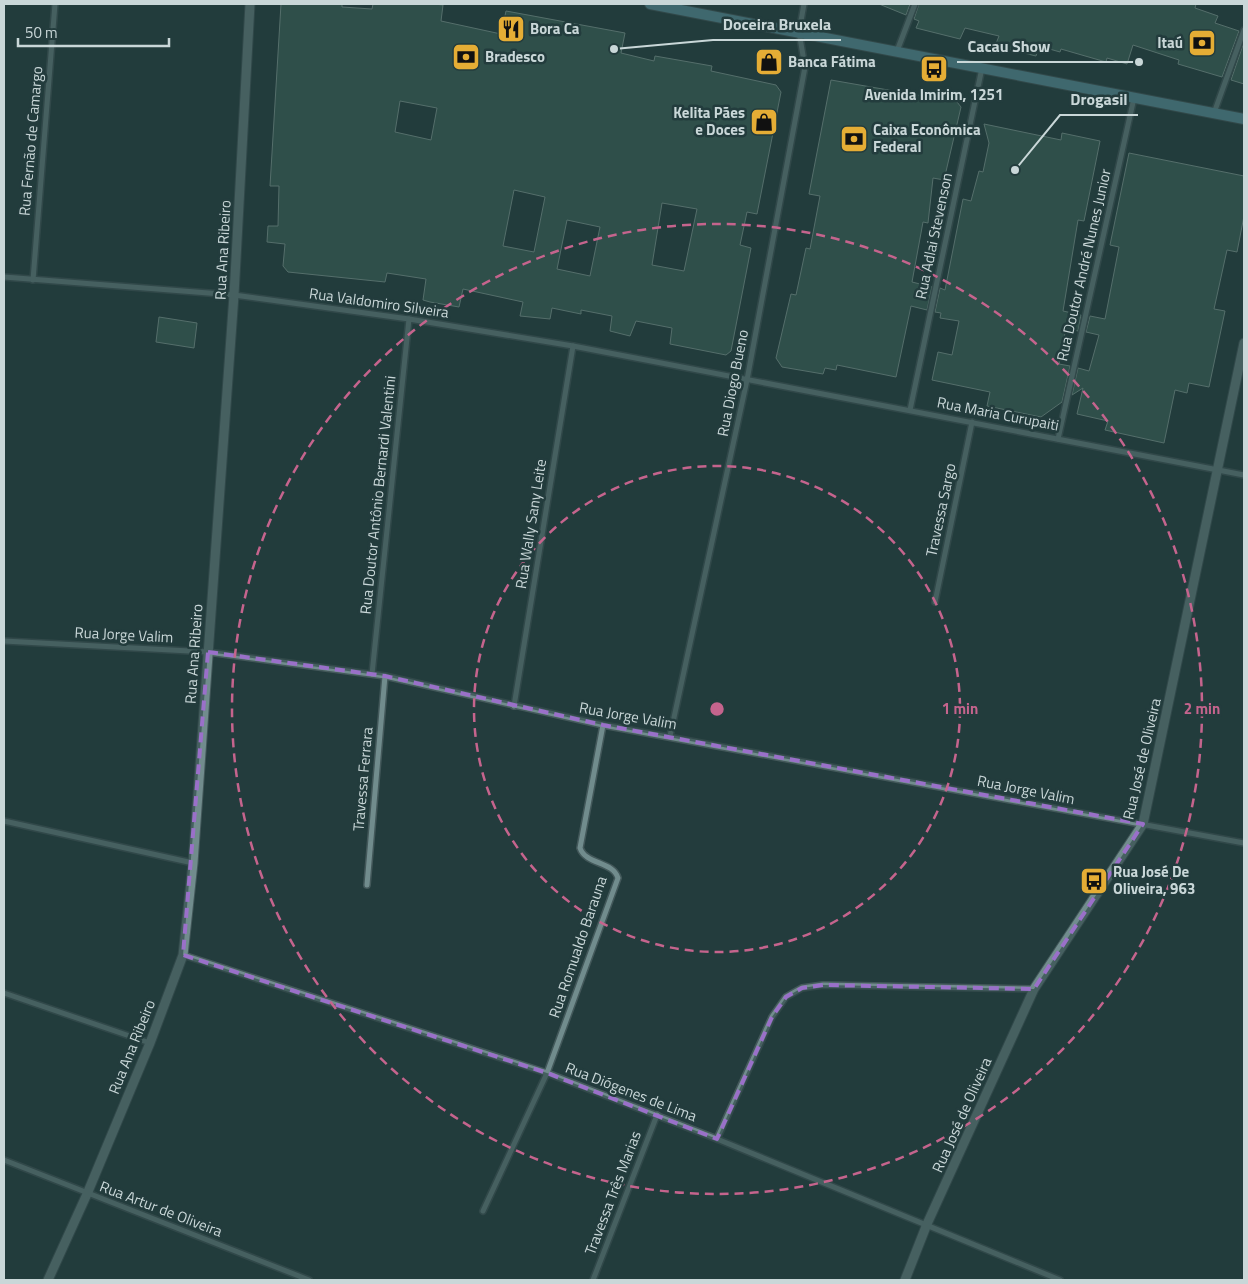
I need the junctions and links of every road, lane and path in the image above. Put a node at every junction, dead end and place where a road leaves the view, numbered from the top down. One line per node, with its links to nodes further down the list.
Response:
1 (55, 4): 14 (street, Rua Fernão de Camargo)
2 (250, 4): 15 (street, Rua Ana Ribeiro)
3 (650, 4): 7 (main road)
4 (804, 4): 7 (street, Rua Diogo Bueno)
5 (915, 4): 8 (street)
6 (1244, 30): 11 (street)
7 (799, 32): 8 (main road); 19 (street, Rua Diogo Bueno)
8 (897, 51): 9 (main road)
9 (982, 68): 10 (main road); 20 (street, Rua Adlai Stevenson)
10 (1134, 97): 11 (main road); 22 (street, Rua Doutor André Nunes Junior)
11 (1214, 112): 12 (main road)
12 (1244, 119)
13 (4, 277): 14 (street, Rua Valdomiro Silveira)
14 (33, 280): 15 (street, Rua Valdomiro Silveira)
15 (234, 295): 16 (street, Rua Valdomiro Silveira); 27 (street, Rua Ana Ribeiro)
16 (409, 319): 18 (street, Rua Valdomiro Silveira); 28 (street, Rua Doutor Antônio Bernardi Valentini)
17 (1244, 343): 23 (street, Rua José de Oliveira)
18 (573, 346): 19 (street, Rua Valdomiro Silveira); 30 (street, Rua Wally Sany Leite)
19 (747, 380): 20 (street, Rua Maria Curupaiti); 32 (street, Rua Diogo Bueno)
20 (910, 410): 21 (street, Rua Maria Curupaiti)
21 (972, 422): 22 (street, Rua Maria Curupaiti); 25 (street, Travessa Sargo)
22 (1058, 439): 23 (street, Rua Maria Curupaiti)
23 (1219, 470): 24 (street, Rua Maria Curupaiti); 34 (street, Rua José de Oliveira)
24 (1244, 475)
25 (935, 602)
26 (4, 641): 27 (street, Rua Jorge Valim)
27 (208, 652): 28 (street, Rua Jorge Valim); 36 (street, Rua Ana Ribeiro)
28 (372, 674): 29 (street, Rua Jorge Valim)
29 (385, 676): 30 (street, Rua Jorge Valim); 37 (street, Travessa Ferrara)
30 (514, 706): 31 (street, Rua Jorge Valim)
31 (603, 726): 32 (street, Rua Jorge Valim); 42 (street, Rua Romualdo Barauna)
32 (670, 736): 34 (street, Rua Jorge Valim)
33 (4, 821): 36 (street)
34 (1143, 824): 35 (street, Rua Jorge Valim); 39 (street, Rua José de Oliveira)
35 (1244, 843)
36 (193, 863): 38 (street, Rua Ana Ribeiro)
37 (367, 885)
38 (183, 955): 41 (street, Rua Ana Ribeiro); 42 (street, Rua Diógenes de Lima)
39 (1034, 989): 44 (street); 48 (street, Rua José de Oliveira)
40 (4, 993): 41 (street)
41 (150, 1043): 46 (street, Rua Ana Ribeiro)
42 (547, 1073): 43 (street, Rua Diógenes de Lima); 47 (street)
43 (657, 1115): 44 (street, Rua Diógenes de Lima); 51 (street, Travessa Três Marias)
44 (717, 1139): 48 (street, Rua Diógenes de Lima)
45 (4, 1160): 46 (street, Rua Artur de Oliveira)
46 (87, 1194): 49 (street, Rua Ana Ribeiro); 50 (street, Rua Artur de Oliveira)
47 (483, 1210)
48 (927, 1224): 52 (street, Rua José de Oliveira); 53 (street, Rua Diógenes de Lima)
49 (48, 1280)
50 (309, 1280)
51 (592, 1280)
52 (905, 1280)
53 (1060, 1280)

